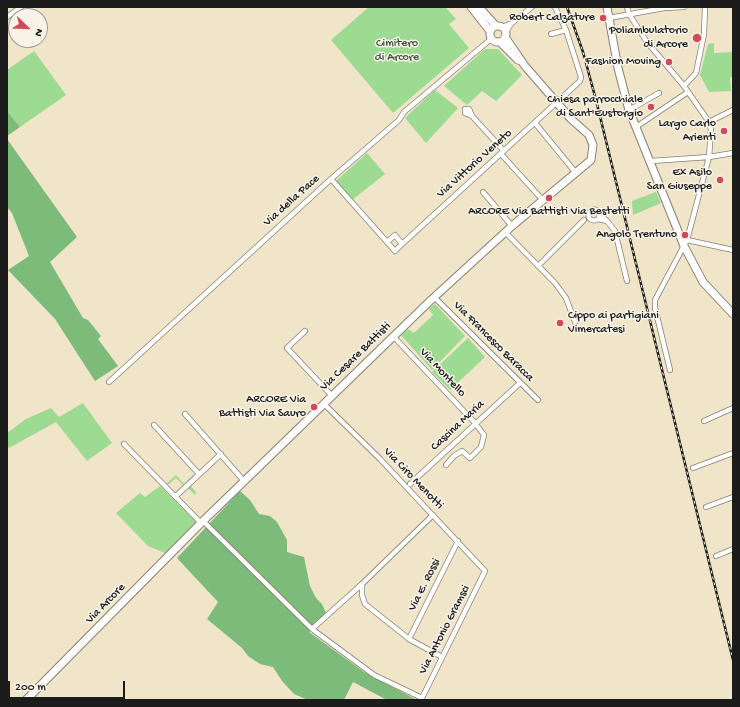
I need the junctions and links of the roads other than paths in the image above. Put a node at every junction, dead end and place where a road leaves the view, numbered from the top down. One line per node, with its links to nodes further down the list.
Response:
1 (21, 7): 12 (street)
2 (471, 7): 15 (street)
3 (479, 7): 15 (street)
4 (532, 7): 15 (street, Via della Pace)
5 (555, 7): 14 (street)
6 (607, 7): 13 (street)
7 (626, 7): 11 (street)
8 (664, 7): 9 (street); 11 (street)
9 (684, 7)
10 (705, 7): 17 (street)
11 (629, 14): 13 (street); 17 (street)
12 (7, 17)
13 (609, 18): 21 (street)
14 (566, 30): 16 (street); 20 (street)
15 (498, 34): 20 (street); 32 (street, Via della Pace)
16 (551, 34)
17 (684, 86): 18 (street)
18 (688, 92): 24 (street); 26 (street)
19 (659, 93): 21 (street)
20 (557, 103): 25 (street, Via Vittorio Veneto); 31 (street, Via Cesare Battisti)
21 (629, 110): 26 (street)
22 (733, 110): 24 (street)
23 (472, 116): 27 (street)
24 (709, 122): 29 (street)
25 (535, 123): 27 (street, Via Vittorio Veneto); 31 (street)
26 (636, 127): 30 (street)
27 (502, 152): 34 (street); 41 (street, Via Vittorio Veneto)
28 (733, 153): 29 (street)
29 (709, 157): 30 (street); 40 (street)
30 (651, 161): 40 (street)
31 (575, 171): 37 (street, Via Cesare Battisti)
32 (331, 179): 39 (street); 51 (street, Via della Pace)
33 (483, 192): 37 (street)
34 (540, 196)
35 (589, 217): 36 (street); 36 (street); 43 (street)
36 (599, 217): 44 (street)
37 (512, 226): 38 (street, Via Cesare Battisti)
38 (505, 232): 43 (street); 45 (street, Via Cesare Battisti)
39 (387, 242): 41 (street); 41 (street)
40 (686, 243): 42 (street); 46 (street); 50 (street)
41 (402, 244)
42 (733, 250)
43 (538, 266): 47 (street)
44 (627, 281)
45 (434, 297): 49 (street, Via Cesare Battisti); 52 (street, Via Francesco Baracca)
46 (733, 314)
47 (575, 322)
48 (305, 331): 53 (street)
49 (393, 336): 53 (street, Via Cesare Battisti); 59 (street, Via Montello)
50 (670, 370)
51 (109, 382)
52 (520, 383): 54 (street, Via Francesco Baracca); 59 (street, Cascina Maria)
53 (332, 396): 55 (street, Via Cesare Battisti)
54 (538, 400)
55 (324, 403): 67 (street, Via Cesare Battisti); 72 (street, Via Ciro Menotti)
56 (733, 408): 58 (street)
57 (185, 414): 63 (street)
58 (704, 421)
59 (475, 423): 64 (street, Via Montello); 68 (street, Cascina Maria)
60 (154, 425): 66 (street)
61 (124, 444): 69 (street)
62 (733, 453): 65 (street)
63 (221, 454): 66 (street); 67 (street)
64 (446, 465)
65 (693, 468)
66 (199, 474): 69 (street)
67 (244, 480): 73 (street, Via Cesare Battisti)
68 (410, 484)
69 (176, 496): 73 (street)
70 (733, 497): 71 (street)
71 (706, 507)
72 (433, 515): 74 (street, Via Ciro Menotti); 78 (street)
73 (202, 522): 79 (street); 82 (street, Via Arcore)
74 (458, 541): 77 (street, Via Ciro Menotti); 80 (street, Via E. Rossi)
75 (733, 550): 76 (street)
76 (716, 556)
77 (486, 571): 81 (street, Via Antonio Gramsci)
78 (362, 584): 79 (street); 80 (street)
79 (312, 629): 81 (street, Via Antonio Gramsci)
80 (409, 639): 81 (street)
81 (442, 658)
82 (26, 700)

